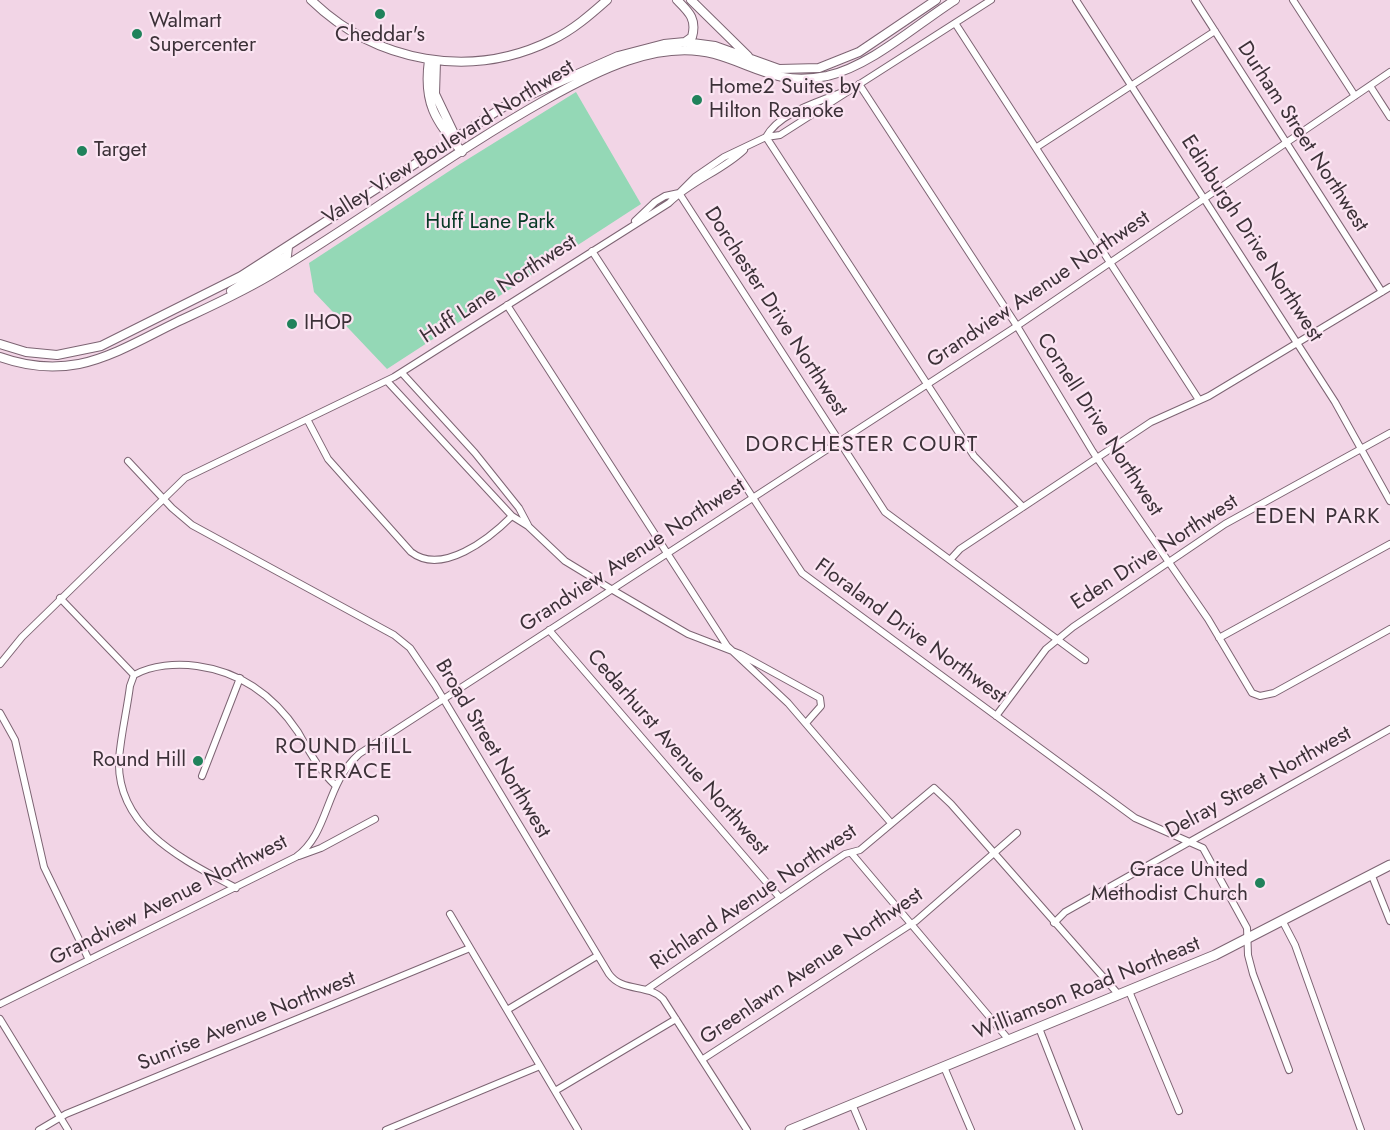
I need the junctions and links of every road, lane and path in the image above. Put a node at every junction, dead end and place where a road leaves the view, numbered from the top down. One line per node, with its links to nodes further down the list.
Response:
1 (311, 0): 14 (main road)
2 (607, 0): 17 (main road)
3 (677, 0): 13 (main road)
4 (691, 0): 16 (main road)
5 (936, 0): 16 (main road, Valley View Boulevard Northwest)
6 (955, 0): 25 (main road, Valley View Boulevard Northwest)
7 (991, 0): 11 (street, Huff Lane Northwest)
8 (1077, 0): 22 (street, Edinburgh Drive Northwest)
9 (1195, 0): 12 (street, Durham Street Northwest)
10 (1293, 0): 26 (street)
11 (955, 23): 21 (street, Huff Lane Northwest); 31 (street)
12 (1215, 31): 22 (street); 30 (street, Durham Street Northwest)
13 (685, 42): 16 (main road, Valley View Boulevard Northwest); 18 (main road, Valley View Boulevard Northwest)
14 (410, 56): 15 (main road); 20 (main road)
15 (432, 60): 17 (main road); 20 (main road); 24 (main road)
16 (752, 61)
17 (457, 62): 24 (main road)
18 (602, 62): 25 (main road); 28 (main road, Valley View Boulevard Northwest)
19 (1390, 72): 23 (street, Grandview Avenue Northwest)
20 (427, 82): 28 (main road)
21 (860, 84): 29 (street, Huff Lane Northwest); 29 (street, Huff Lane Northwest); 43 (street, Cornell Drive Northwest)
22 (1132, 86): 31 (street); 34 (street, Edinburgh Drive Northwest)
23 (1370, 86): 26 (street, Grandview Avenue Northwest); 27 (street)
24 (435, 90): 28 (main road)
25 (552, 96): 32 (main road, Valley View Boulevard Northwest)
26 (1355, 96): 30 (street, Grandview Avenue Northwest)
27 (1390, 117)
28 (453, 137): 32 (main road); 35 (main road, Valley View Boulevard Northwest)
29 (766, 137): 33 (street, Huff Lane Northwest); 50 (street)
30 (1286, 141): 34 (street, Grandview Avenue Northwest); 39 (street, Durham Street Northwest)
31 (1037, 147): 37 (street)
32 (462, 152): 41 (main road, Valley View Boulevard Northwest)
33 (679, 193): 36 (street, Huff Lane Northwest); 54 (street, Dorchester Drive Northwest)
34 (1205, 198): 37 (street, Grandview Avenue Northwest); 45 (street, Edinburgh Drive Northwest)
35 (288, 247): 40 (main road, Valley View Boulevard Northwest); 41 (main road)
36 (592, 251): 42 (street, Huff Lane Northwest); 59 (street, Floraland Drive Northwest)
37 (1110, 261): 43 (street, Grandview Avenue Northwest); 51 (street)
38 (1390, 287): 39 (street)
39 (1382, 292): 45 (street)
40 (205, 296): 44 (main road); 46 (main road, Valley View Boulevard Northwest)
41 (218, 303): 44 (main road, Valley View Boulevard Northwest)
42 (507, 305): 48 (street, Huff Lane Northwest); 65 (street)
43 (1017, 326): 50 (street, Grandview Avenue Northwest); 56 (street, Cornell Drive Northwest)
44 (136, 342): 47 (main road, Valley View Boulevard Northwest)
45 (1298, 342): 51 (street); 55 (street, Edinburgh Drive Northwest)
46 (0, 344)
47 (0, 357)
48 (402, 373): 49 (street, Huff Lane Northwest); 63 (street)
49 (387, 381): 52 (street, Huff Lane Northwest); 62 (street)
50 (928, 384): 54 (street, Grandview Avenue Northwest); 61 (street)
51 (1199, 400): 56 (street)
52 (307, 419): 58 (street, Huff Lane Northwest); 62 (street)
53 (1390, 433): 55 (street, Eden Drive Northwest)
54 (839, 441): 59 (street, Grandview Avenue Northwest); 66 (street, Dorchester Drive Northwest)
55 (1362, 448): 60 (street, Edinburgh Drive Northwest); 67 (street, Eden Drive Northwest)
56 (1097, 457): 61 (street); 67 (street, Cornell Drive Northwest)
57 (128, 461): 58 (street, Broad Street Northwest)
58 (162, 498): 69 (street, Huff Lane Northwest); 79 (street, Broad Street Northwest)
59 (751, 499): 65 (street, Grandview Avenue Northwest); 81 (street, Floraland Drive Northwest)
60 (1390, 501)
61 (1023, 507): 66 (street)
62 (512, 516): 63 (street)
63 (528, 526): 68 (street)
64 (1390, 544): 73 (street)
65 (667, 552): 68 (street, Grandview Avenue Northwest); 74 (street)
66 (950, 560): 72 (street, Dorchester Drive Northwest)
67 (1168, 562): 72 (street, Eden Drive Northwest); 73 (street, Cornell Drive Northwest)
68 (611, 589): 71 (street, Grandview Avenue Northwest); 74 (street)
69 (60, 598): 76 (street, Huff Lane Northwest); 77 (street)
70 (1390, 629): 73 (street, Cornell Drive Northwest)
71 (549, 630): 79 (street, Grandview Avenue Northwest); 96 (street, Cedarhurst Avenue Northwest)
72 (1057, 638): 75 (street, Dorchester Drive Northwest); 81 (street, Eden Drive Northwest)
73 (1219, 638)
74 (730, 650): 82 (street); 82 (street)
75 (1085, 660)
76 (0, 664)
77 (134, 675): 78 (street); 95 (street)
78 (240, 678): 84 (street); 85 (street)
79 (444, 699): 85 (street, Grandview Avenue Northwest); 104 (street, Broad Street Northwest)
80 (0, 713): 105 (street)
81 (996, 716): 89 (street, Floraland Drive Northwest)
82 (806, 723): 87 (street)
83 (1390, 729): 89 (street, Delray Street Northwest)
84 (202, 776)
85 (335, 785): 92 (street, Grandview Avenue Northwest)
86 (375, 819): 92 (street)
87 (891, 823): 90 (street, Richland Avenue Northwest); 91 (street, Richland Avenue Northwest)
88 (1017, 833): 90 (street, Greenlawn Avenue Northwest)
89 (1190, 841): 100 (street, Delray Street Northwest); 102 (street, Floraland Drive Northwest)
90 (994, 853): 100 (street); 101 (street, Greenlawn Avenue Northwest)
91 (852, 854): 96 (street, Richland Avenue Northwest); 101 (street)
92 (296, 857): 95 (street, Grandview Avenue Northwest)
93 (1390, 865): 94 (main road, Williamson Road Northeast)
94 (1372, 876): 98 (street); 99 (main road, Williamson Road Northeast)
95 (236, 888): 105 (street, Grandview Avenue Northwest)
96 (780, 898): 106 (street, Richland Avenue Northwest)
97 (450, 914): 103 (street)
98 (1390, 921)
99 (1283, 922): 102 (main road, Williamson Road Northeast); 132 (street)
100 (1054, 923): 108 (street)
101 (910, 925): 114 (street); 115 (street, Greenlawn Avenue Northwest)
102 (1248, 941): 107 (main road, Williamson Road Northeast); 118 (street, Floraland Drive Northwest)
103 (470, 948): 110 (street); 122 (street, Sunrise Avenue Northwest)
104 (597, 956): 106 (street, Broad Street Northwest); 110 (street)
105 (89, 960): 109 (street, Grandview Avenue Northwest)
106 (646, 990): 111 (street, Broad Street Northwest)
107 (1129, 991): 108 (main road, Williamson Road Northeast); 121 (street)
108 (1119, 995): 113 (main road, Williamson Road Northeast)
109 (0, 1004)
110 (507, 1010): 116 (street)
111 (676, 1018): 115 (street, Broad Street Northwest); 119 (street)
112 (0, 1019): 122 (street)
113 (1038, 1028): 114 (main road, Williamson Road Northeast); 131 (street)
114 (1009, 1040): 117 (main road, Williamson Road Northeast)
115 (703, 1059): 127 (street, Broad Street Northwest)
116 (540, 1066): 119 (street); 125 (street)
117 (944, 1067): 120 (main road, Williamson Road Northeast); 130 (street)
118 (1288, 1070)
119 (555, 1091): 126 (street)
120 (852, 1104): 128 (main road, Williamson Road Northeast); 129 (street)
121 (1179, 1111)
122 (60, 1117): 123 (street, Sunrise Avenue Northwest); 124 (street)
123 (39, 1130)
124 (68, 1130)
125 (386, 1130)
126 (578, 1130)
127 (747, 1130)
128 (790, 1130)
129 (863, 1130)
130 (971, 1130)
131 (1079, 1130)
132 (1361, 1130)

